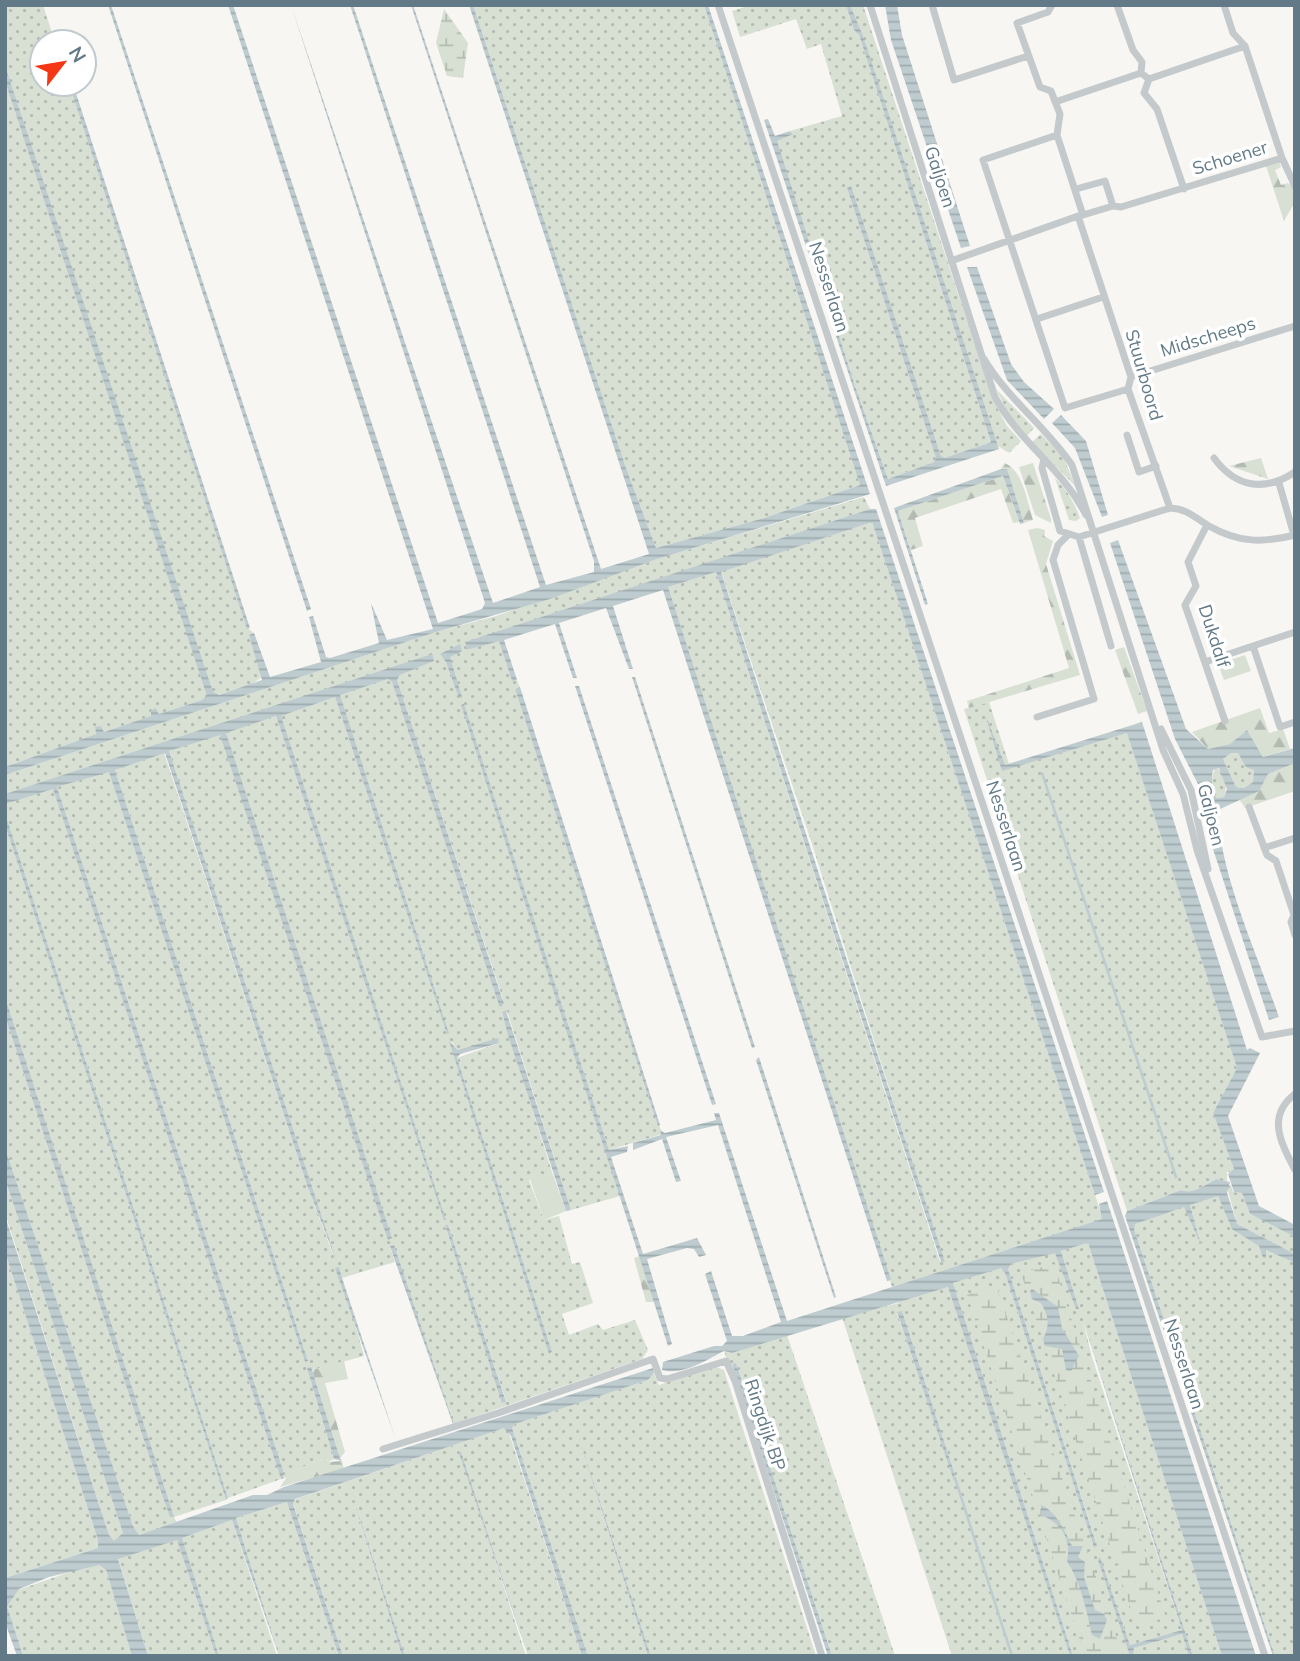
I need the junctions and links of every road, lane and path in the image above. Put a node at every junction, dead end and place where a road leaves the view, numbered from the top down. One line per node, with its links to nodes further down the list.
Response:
1 (718, 5): 56 (street, Nesserlaan)
2 (870, 5): 21 (street, Galjoen)
3 (932, 5): 8 (street)
4 (1052, 5): 8 (street)
5 (1117, 5): 9 (street)
6 (1224, 5): 7 (street, Schoener)
7 (1245, 46): 10 (street); 13 (street, Schoener)
8 (1028, 56): 11 (street)
9 (1141, 73): 10 (street); 11 (street)
10 (1149, 79): 17 (street)
11 (1055, 102): 12 (street)
12 (1057, 135): 16 (street); 20 (street)
13 (1282, 158): 14 (street); 17 (street, Schoener)
14 (1291, 173): 15 (street)
15 (1295, 186)
16 (1076, 189): 18 (street); 19 (street)
17 (1184, 189): 18 (street, Schoener)
18 (1113, 206): 19 (street, Schoener)
19 (1080, 216): 20 (street, Schoener); 22 (street, Stuurboord)
20 (1011, 240): 21 (street, Schoener); 23 (street)
21 (951, 261): 25 (street, Galjoen)
22 (1103, 297): 23 (street); 26 (street, Stuurboord)
23 (1037, 319): 27 (street)
24 (1295, 326): 26 (street, Midscheeps)
25 (984, 359): 29 (street, Galjoen); 36 (street, Galjoen)
26 (1131, 377): 27 (street, Stuurboord)
27 (1128, 390): 31 (street, Stuurboord)
28 (1127, 435): 31 (street, Stuurboord)
29 (1044, 458): 36 (street, Galjoen); 38 (street)
30 (1214, 458): 33 (street)
31 (1156, 464): 34 (street)
32 (1295, 472): 33 (street)
33 (1279, 483): 37 (street)
34 (1170, 508): 35 (street); 36 (street)
35 (1207, 525): 37 (street); 43 (street, Dukdalf)
36 (1094, 531): 39 (street); 51 (street, Galjoen)
37 (1294, 535)
38 (1067, 536): 39 (street); 44 (street)
39 (1079, 537): 41 (street)
40 (1295, 632): 42 (street)
41 (1111, 646)
42 (1253, 646): 43 (street); 46 (street)
43 (1205, 662): 45 (street, Dukdalf)
44 (1037, 717)
45 (1225, 721)
46 (1295, 722)
47 (1249, 807): 49 (street)
48 (1295, 838): 49 (street)
49 (1264, 848): 50 (street)
50 (1294, 933)
51 (1295, 1031)
52 (1295, 1094): 53 (street)
53 (1295, 1170)
54 (383, 1449): 55 (street, Ringdijk BP)
55 (822, 1656)
56 (1265, 1656)

